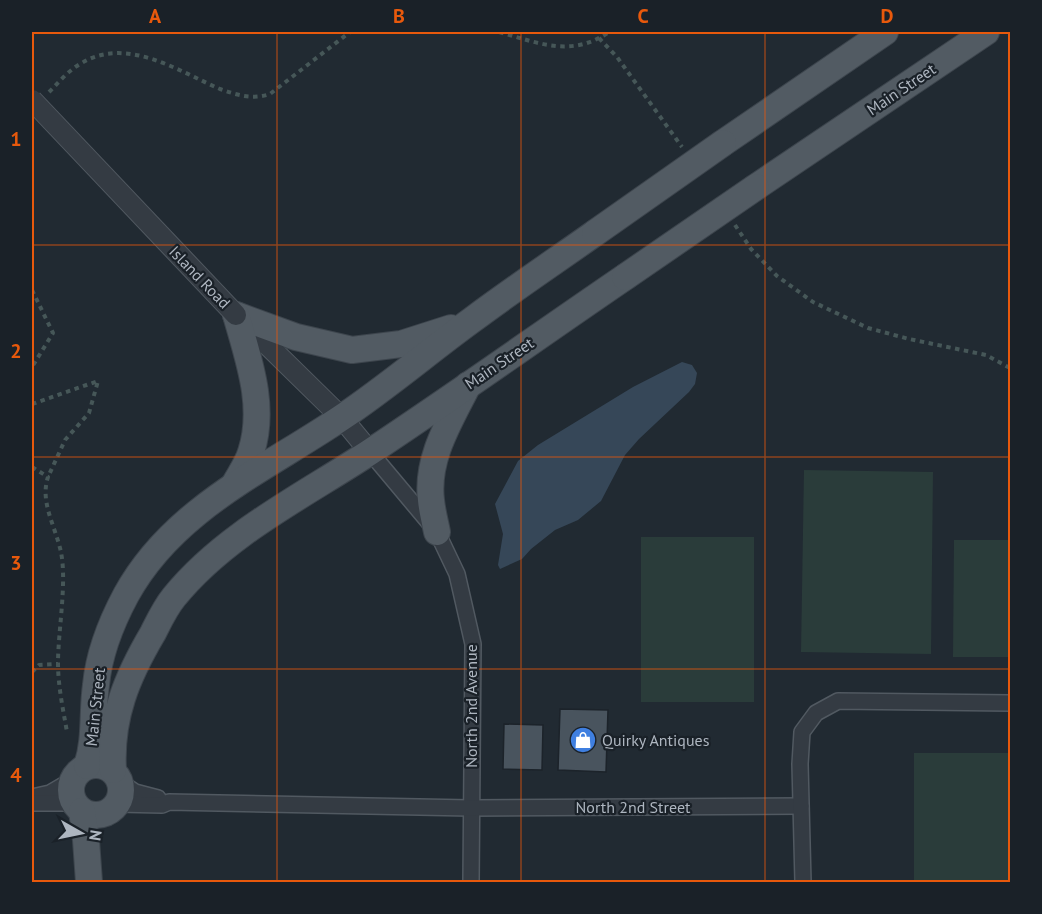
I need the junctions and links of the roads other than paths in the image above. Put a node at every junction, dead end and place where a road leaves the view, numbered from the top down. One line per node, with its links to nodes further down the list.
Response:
1 (885, 32): 5 (main road, Main Street, bridge)
2 (986, 32): 6 (main road, Main Street, bridge)
3 (40, 96): 4 (street, Island Road, bridge)
4 (236, 315): 5 (main road); 7 (street, Island Road); 9 (main road)
5 (471, 321): 7 (main road, Main Street)
6 (469, 383): 8 (main road, Main Street); 10 (main road)
7 (342, 418): 8 (street, Island Road); 9 (main road, Main Street)
8 (370, 452): 10 (street, North 2nd Avenue); 12 (main road, Main Street)
9 (234, 485): 12 (main road, Main Street)
10 (437, 532): 17 (street, North 2nd Avenue)
11 (1011, 702): 16 (street)
12 (97, 791): 13 (street); 14 (street, North 2nd Street); 14 (street, North 2nd Street); 15 (street); 18 (main road, Main Street); 19 (main road, Main Street)
13 (32, 797)
14 (169, 802): 17 (street, North 2nd Street)
15 (32, 803)
16 (801, 806): 17 (street, North 2nd Street); 21 (street)
17 (470, 807): 20 (street, North 2nd Avenue)
18 (89, 882)
19 (104, 882)
20 (471, 882)
21 (803, 882)

